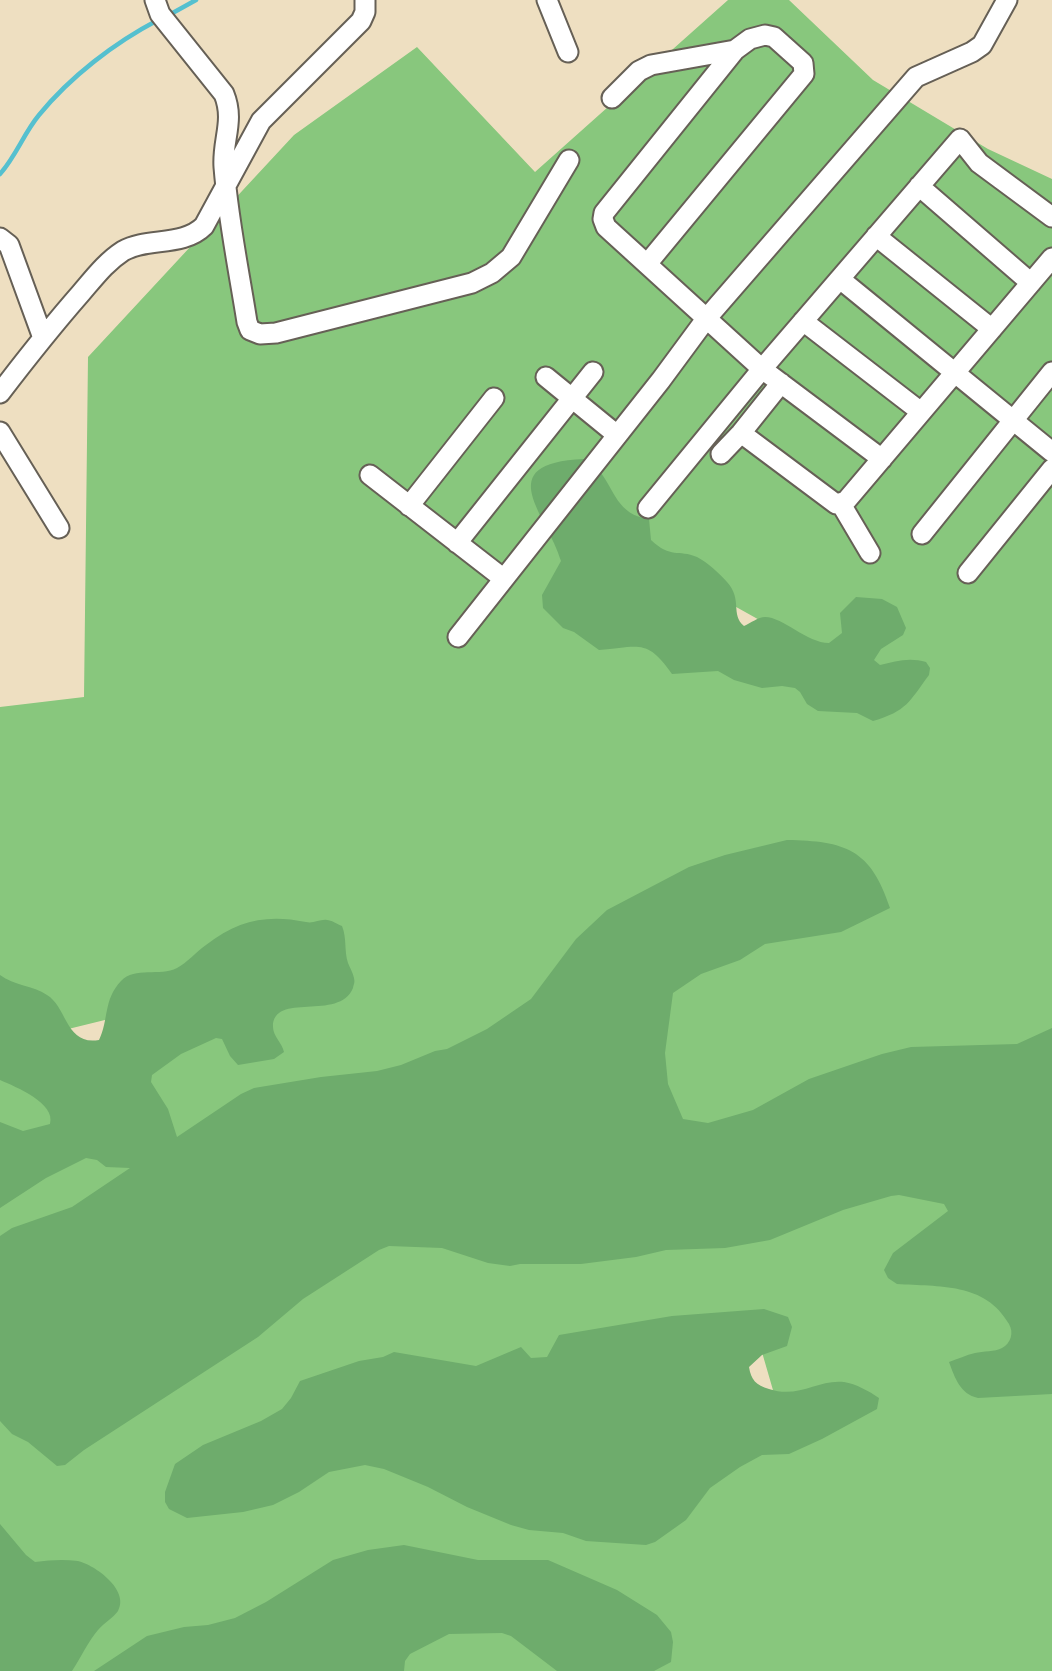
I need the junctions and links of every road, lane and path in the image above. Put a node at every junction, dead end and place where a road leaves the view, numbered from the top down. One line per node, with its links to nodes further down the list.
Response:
1 (155, 0): 10 (street)
2 (365, 0): 10 (street)
3 (547, 0): 6 (street)
4 (1007, 0): 18 (street)
5 (735, 50): 7 (street); 15 (street); 15 (street)
6 (568, 52)
7 (612, 98)
8 (569, 160): 10 (street)
9 (919, 186): 11 (street); 12 (street); 17 (street)
10 (225, 187): 21 (street)
11 (1052, 217)
12 (876, 236): 16 (street); 20 (street)
13 (0, 238): 21 (street)
14 (1052, 258): 17 (street)
15 (647, 264): 18 (street)
16 (839, 279): 19 (street); 24 (street)
17 (1031, 283): 20 (street)
18 (706, 319): 22 (street); 35 (street)
19 (803, 321): 22 (street); 31 (street)
20 (992, 329): 24 (street)
21 (43, 338): 28 (street)
22 (762, 369): 27 (street); 43 (street)
23 (593, 372): 30 (street)
24 (956, 372): 31 (street); 32 (street)
25 (1052, 372): 32 (street)
26 (546, 377): 30 (street)
27 (781, 383): 34 (street); 38 (street)
28 (0, 393)
29 (494, 398): 42 (street)
30 (572, 398): 35 (street); 46 (street)
31 (921, 412): 38 (street)
32 (1013, 420): 36 (street); 45 (street)
33 (0, 432): 44 (street)
34 (741, 433): 37 (street); 41 (street)
35 (617, 435): 49 (street)
36 (1052, 452)
37 (721, 454)
38 (882, 459): 41 (street)
39 (1052, 469): 48 (street)
40 (370, 475): 42 (street)
41 (841, 504): 47 (street)
42 (409, 506): 46 (street)
43 (648, 508)
44 (59, 528)
45 (922, 534)
46 (457, 543): 49 (street)
47 (870, 553)
48 (968, 573)
49 (504, 579): 50 (street)
50 (458, 636)

